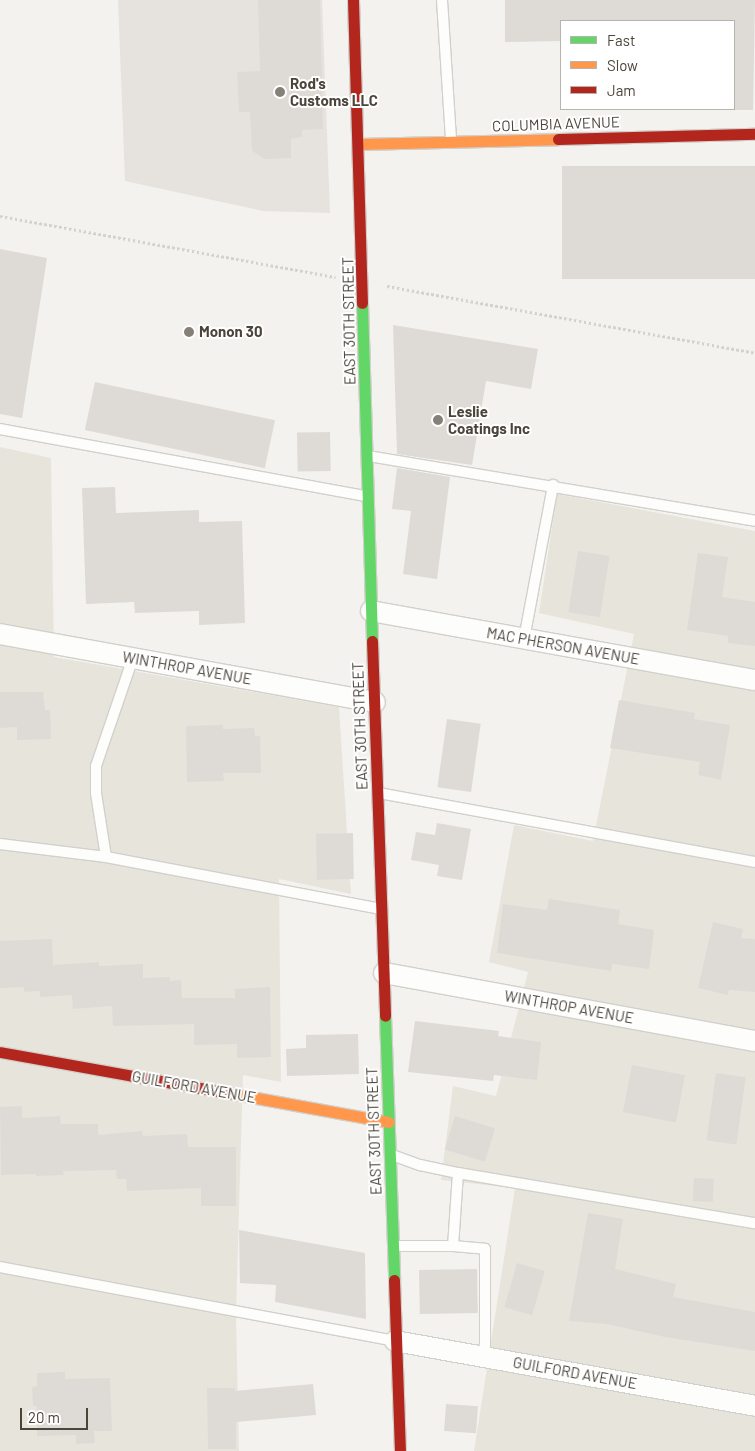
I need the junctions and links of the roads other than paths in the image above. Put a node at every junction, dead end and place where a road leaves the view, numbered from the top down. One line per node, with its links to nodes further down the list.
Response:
1 (354, 0): 5 (main road, EAST 30TH STREET)
2 (442, 0): 4 (lane)
3 (755, 134): 4 (main road, COLUMBIA AVENUE)
4 (451, 142): 5 (main road, COLUMBIA AVENUE)
5 (359, 144): 7 (main road, EAST 30TH STREET)
6 (0, 429): 9 (lane)
7 (367, 456): 8 (lane); 9 (main road, EAST 30TH STREET)
8 (553, 486): 10 (lane); 13 (lane)
9 (368, 496): 11 (main road, EAST 30TH STREET)
10 (755, 521)
11 (371, 611): 13 (street, MAC PHERSON AVENUE); 16 (main road, EAST 30TH STREET)
12 (0, 634): 14 (street, WINTHROP AVENUE)
13 (524, 639): 15 (street, MAC PHERSON AVENUE)
14 (133, 658): 16 (street, WINTHROP AVENUE); 19 (lane)
15 (755, 680)
16 (375, 702): 17 (main road, EAST 30TH STREET)
17 (378, 793): 20 (lane); 21 (main road, EAST 30TH STREET)
18 (0, 844): 19 (lane)
19 (106, 857): 21 (lane)
20 (755, 862)
21 (381, 908): 22 (main road, EAST 30TH STREET)
22 (384, 973): 23 (street, WINTHROP AVENUE); 25 (main road, EAST 30TH STREET)
23 (755, 1041)
24 (0, 1052): 25 (main road, GUILFORD AVENUE)
25 (388, 1122): 26 (main road, EAST 30TH STREET)
26 (389, 1154): 27 (lane); 29 (main road, EAST 30TH STREET)
27 (458, 1173): 28 (lane); 30 (lane)
28 (755, 1222)
29 (392, 1246): 30 (lane); 32 (main road, EAST 30TH STREET)
30 (453, 1246): 33 (lane)
31 (0, 1266): 32 (lane)
32 (395, 1341): 33 (street, GUILFORD AVENUE); 35 (main road, EAST 30TH STREET)
33 (482, 1357): 34 (street, GUILFORD AVENUE)
34 (755, 1406)
35 (400, 1451)

